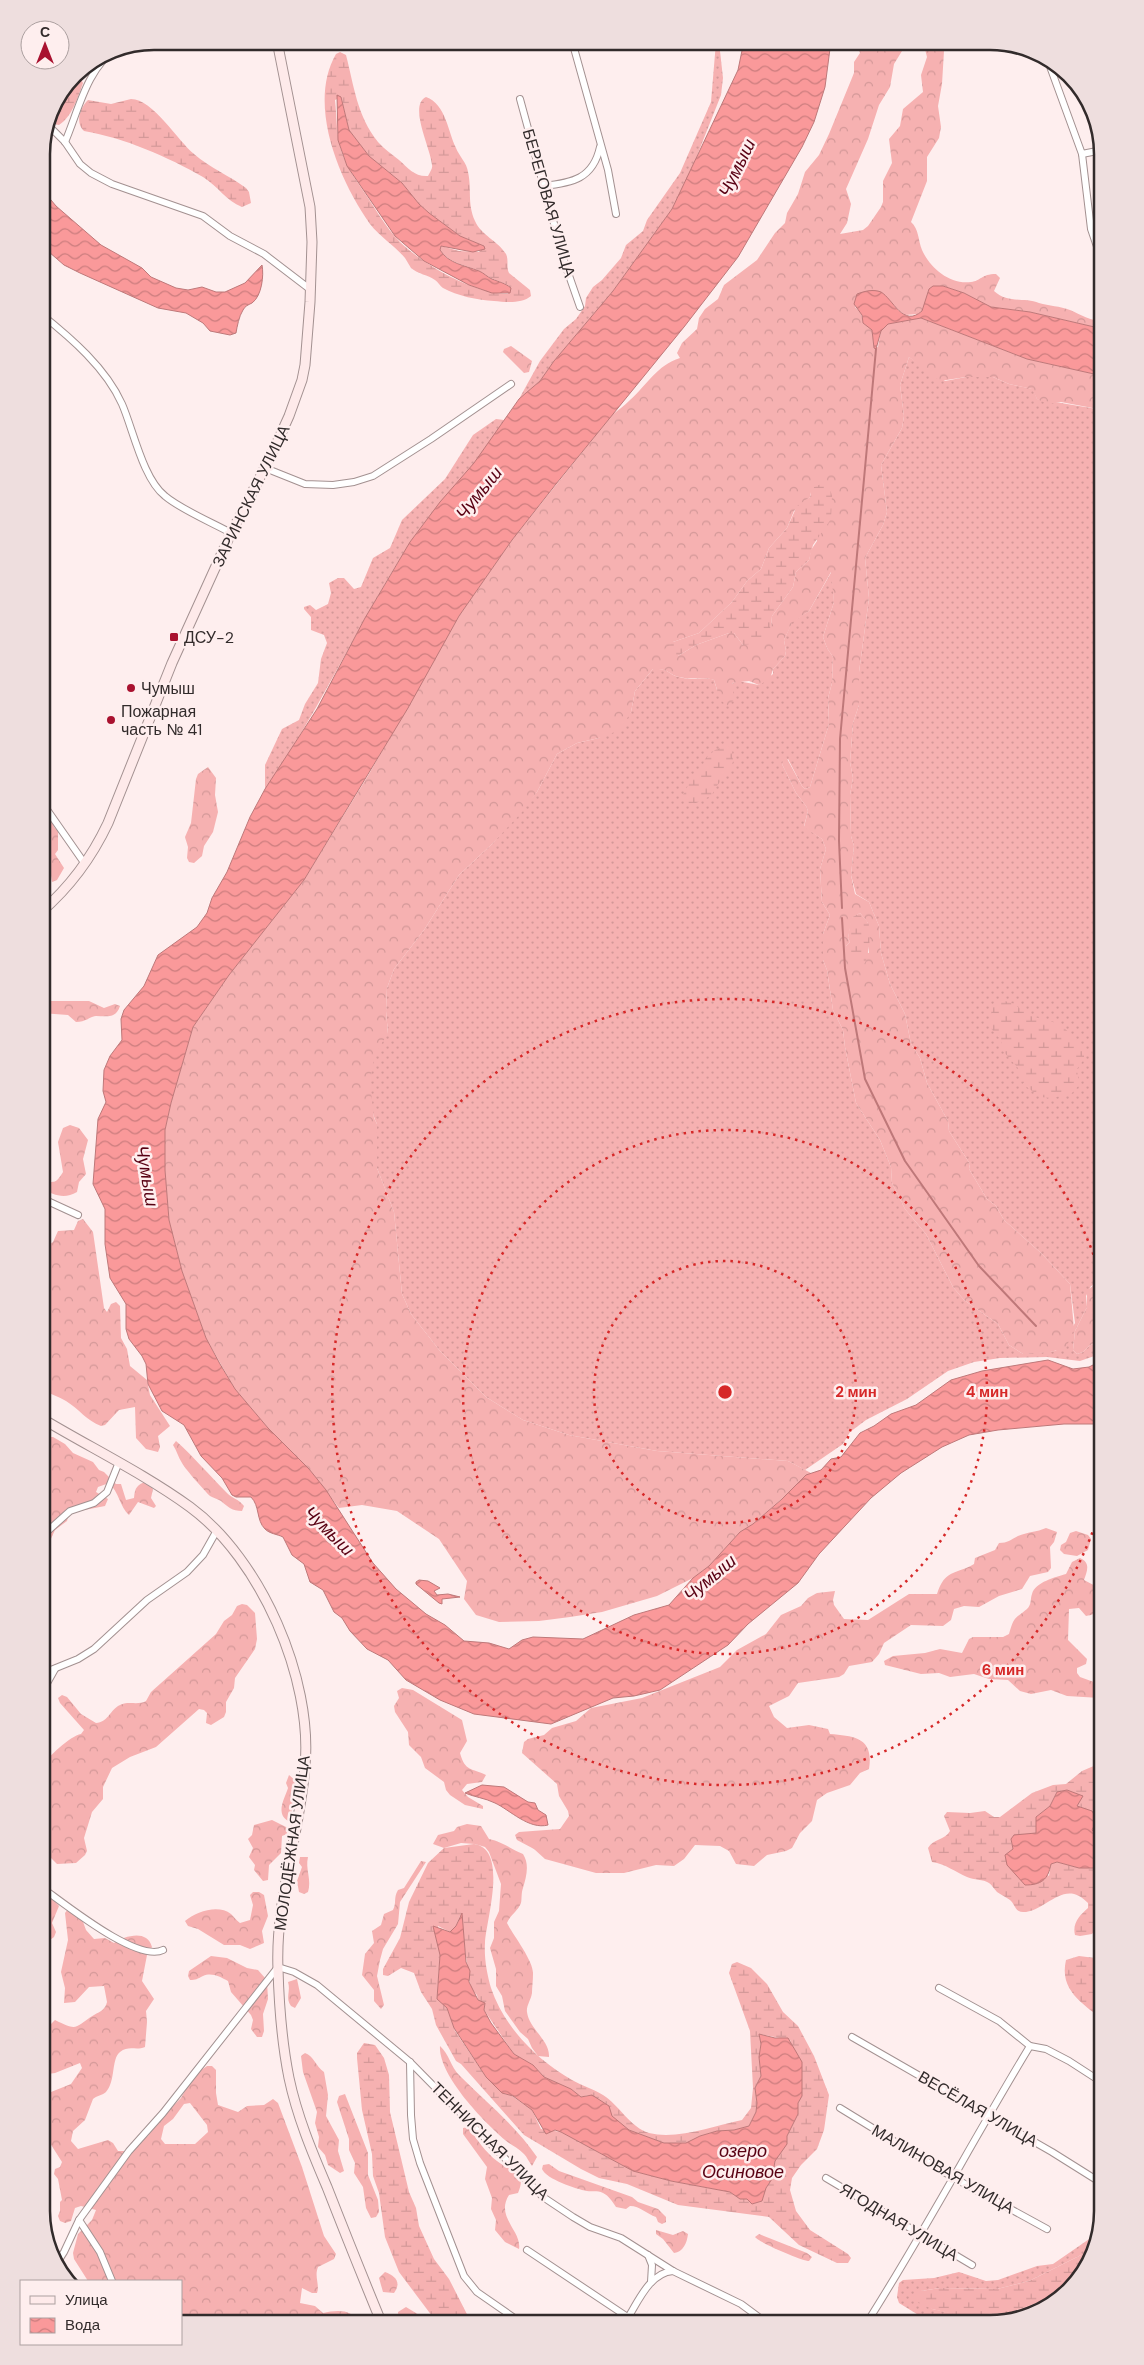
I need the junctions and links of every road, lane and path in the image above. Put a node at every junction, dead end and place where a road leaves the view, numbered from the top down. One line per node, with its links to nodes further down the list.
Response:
1 (279, 50): 14 (street, ЗАРИНСКАЯ УЛИЦА)
2 (575, 50): 8 (street)
3 (101, 65): 7 (street)
4 (1052, 71): 10 (street)
5 (520, 99): 11 (street, БЕРЕГОВАЯ УЛИЦА)
6 (53, 130): 7 (street)
7 (65, 142): 14 (street)
8 (601, 145): 11 (street); 12 (street)
9 (1094, 152): 10 (street)
10 (1082, 154): 13 (street)
11 (543, 186): 15 (street, БЕРЕГОВАЯ УЛИЦА)
12 (616, 214)
13 (1094, 238)
14 (311, 290): 18 (street, ЗАРИНСКАЯ УЛИЦА)
15 (580, 307)
16 (50, 322): 19 (street)
17 (511, 384): 18 (street)
18 (265, 468): 19 (street, ЗАРИНСКАЯ УЛИЦА)
19 (231, 533): 21 (street, ЗАРИНСКАЯ УЛИЦА)
20 (50, 814): 21 (street)
21 (86, 864): 22 (street, ЗАРИНСКАЯ УЛИЦА)
22 (50, 903)
23 (50, 1202): 24 (street)
24 (78, 1215)
25 (50, 1423): 26 (street, МОЛОДЁЖНАЯ УЛИЦА)
26 (119, 1462): 27 (street); 28 (street, МОЛОДЁЖНАЯ УЛИЦА)
27 (50, 1529)
28 (216, 1532): 29 (street); 34 (street, МОЛОДЁЖНАЯ УЛИЦА)
29 (55, 1669): 30 (street); 31 (street)
30 (50, 1671)
31 (50, 1678)
32 (50, 1893): 33 (street)
33 (163, 1950)
34 (278, 1967): 38 (street, ТЕННИСНАЯ УЛИЦА); 45 (street); 55 (street, МОЛОДЁЖНАЯ УЛИЦА)
35 (939, 1988): 37 (street)
36 (852, 2037): 41 (street, ВЕСЁЛАЯ УЛИЦА)
37 (1030, 2046): 39 (street); 41 (street)
38 (410, 2062): 49 (street, ТЕННИСНАЯ УЛИЦА); 56 (street)
39 (1094, 2077)
40 (840, 2108): 43 (street, МАЛИНОВАЯ УЛИЦА)
41 (987, 2116): 43 (street); 44 (street, ВЕСЁЛАЯ УЛИЦА)
42 (826, 2178): 47 (street, ЯГОДНАЯ УЛИЦА)
43 (954, 2178): 46 (street, МАЛИНОВАЯ УЛИЦА); 47 (street)
44 (1094, 2178)
45 (79, 2220): 50 (street); 53 (street)
46 (1047, 2229)
47 (919, 2234): 51 (street, ЯГОДНАЯ УЛИЦА); 60 (street)
48 (527, 2250): 57 (street)
49 (648, 2255): 52 (street, ТЕННИСНАЯ УЛИЦА); 54 (street)
50 (61, 2257)
51 (972, 2266)
52 (673, 2271): 54 (street); 59 (street, ТЕННИСНАЯ УЛИЦА)
53 (112, 2280)
54 (651, 2282): 58 (street)
55 (378, 2315)
56 (510, 2315)
57 (618, 2315)
58 (630, 2315)
59 (756, 2315)
60 (871, 2315)

